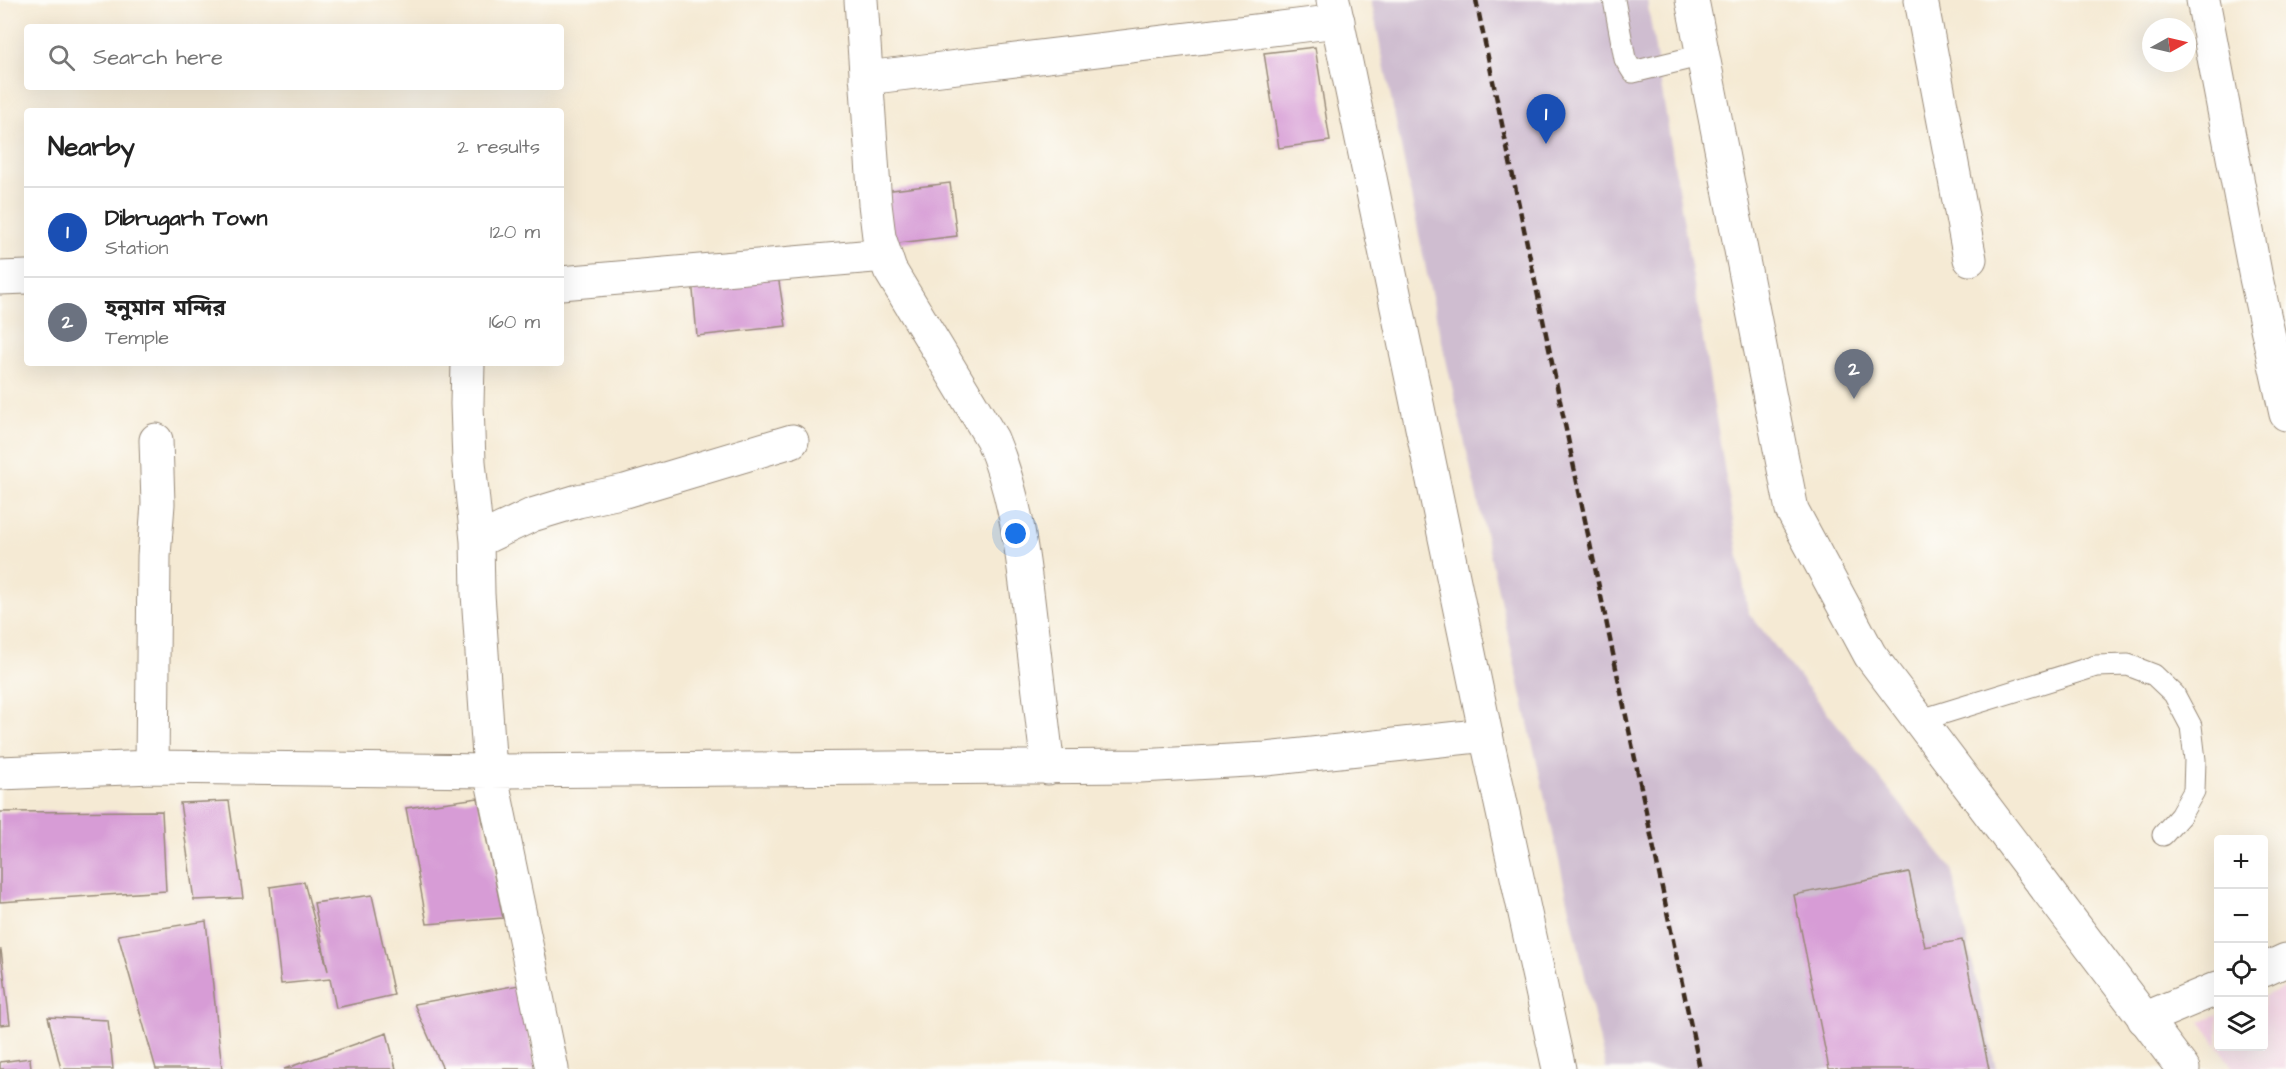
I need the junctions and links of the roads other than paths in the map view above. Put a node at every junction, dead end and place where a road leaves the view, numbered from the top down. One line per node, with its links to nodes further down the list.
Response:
1 (861, 0): 8 (street)
2 (1614, 0): 7 (lane)
3 (1692, 0): 7 (street)
4 (1921, 0): 10 (street)
5 (2203, 0): 15 (street)
6 (1336, 11): 8 (street); 20 (street)
7 (1703, 55): 19 (street)
8 (866, 78): 9 (street)
9 (885, 255): 13 (street); 22 (street)
10 (1970, 260)
11 (0, 278): 12 (street)
12 (24, 278)
13 (564, 283)
14 (468, 366): 18 (street)
15 (2286, 414)
16 (156, 441): 21 (street)
17 (792, 441): 18 (street)
18 (477, 541): 23 (street)
19 (1920, 720): 25 (lane); 29 (street)
20 (1486, 735): 22 (street); 31 (street)
21 (152, 767): 23 (street); 24 (street)
22 (1048, 768): 23 (street)
23 (490, 771): 30 (street)
24 (0, 773)
25 (2163, 835)
26 (2286, 960): 27 (street)
27 (2268, 968)
28 (2214, 990): 29 (street)
29 (2144, 1019): 32 (street)
30 (552, 1069)
31 (1559, 1069)
32 (2183, 1069)

